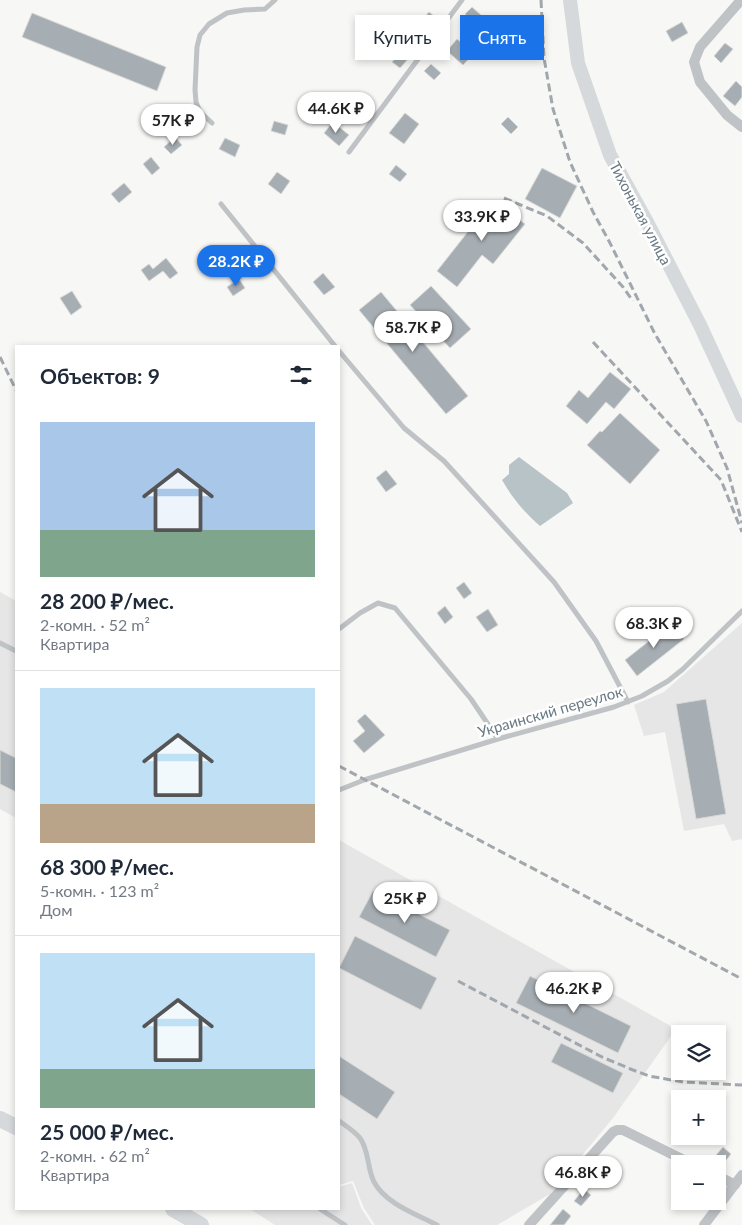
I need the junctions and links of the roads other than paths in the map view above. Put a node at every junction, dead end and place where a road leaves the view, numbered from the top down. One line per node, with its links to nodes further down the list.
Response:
1 (275, 0): 5 (lane)
2 (462, 0): 7 (lane)
3 (570, 0): 11 (street, Тихонькая улица)
4 (741, 0): 6 (street)
5 (212, 124)
6 (742, 127)
7 (349, 152)
8 (221, 204): 9 (lane)
9 (334, 345)
10 (340, 351): 16 (lane)
11 (742, 416)
12 (742, 611): 16 (lane, Украинский переулок)
13 (340, 628): 17 (lane)
14 (0, 643): 15 (lane)
15 (15, 651)
16 (628, 702): 17 (lane, Украинский переулок)
17 (498, 739): 18 (lane, Украинский переулок)
18 (340, 790)
19 (0, 1119): 21 (main road)
20 (340, 1122): 30 (lane)
21 (15, 1126)
22 (674, 1155): 31 (street)
23 (742, 1176): 25 (street)
24 (726, 1180): 25 (street)
25 (735, 1185): 32 (street)
26 (176, 1210): 28 (main road)
27 (322, 1210): 29 (lane)
28 (201, 1225)
29 (345, 1225)
30 (437, 1225)
31 (528, 1225)
32 (704, 1225)

